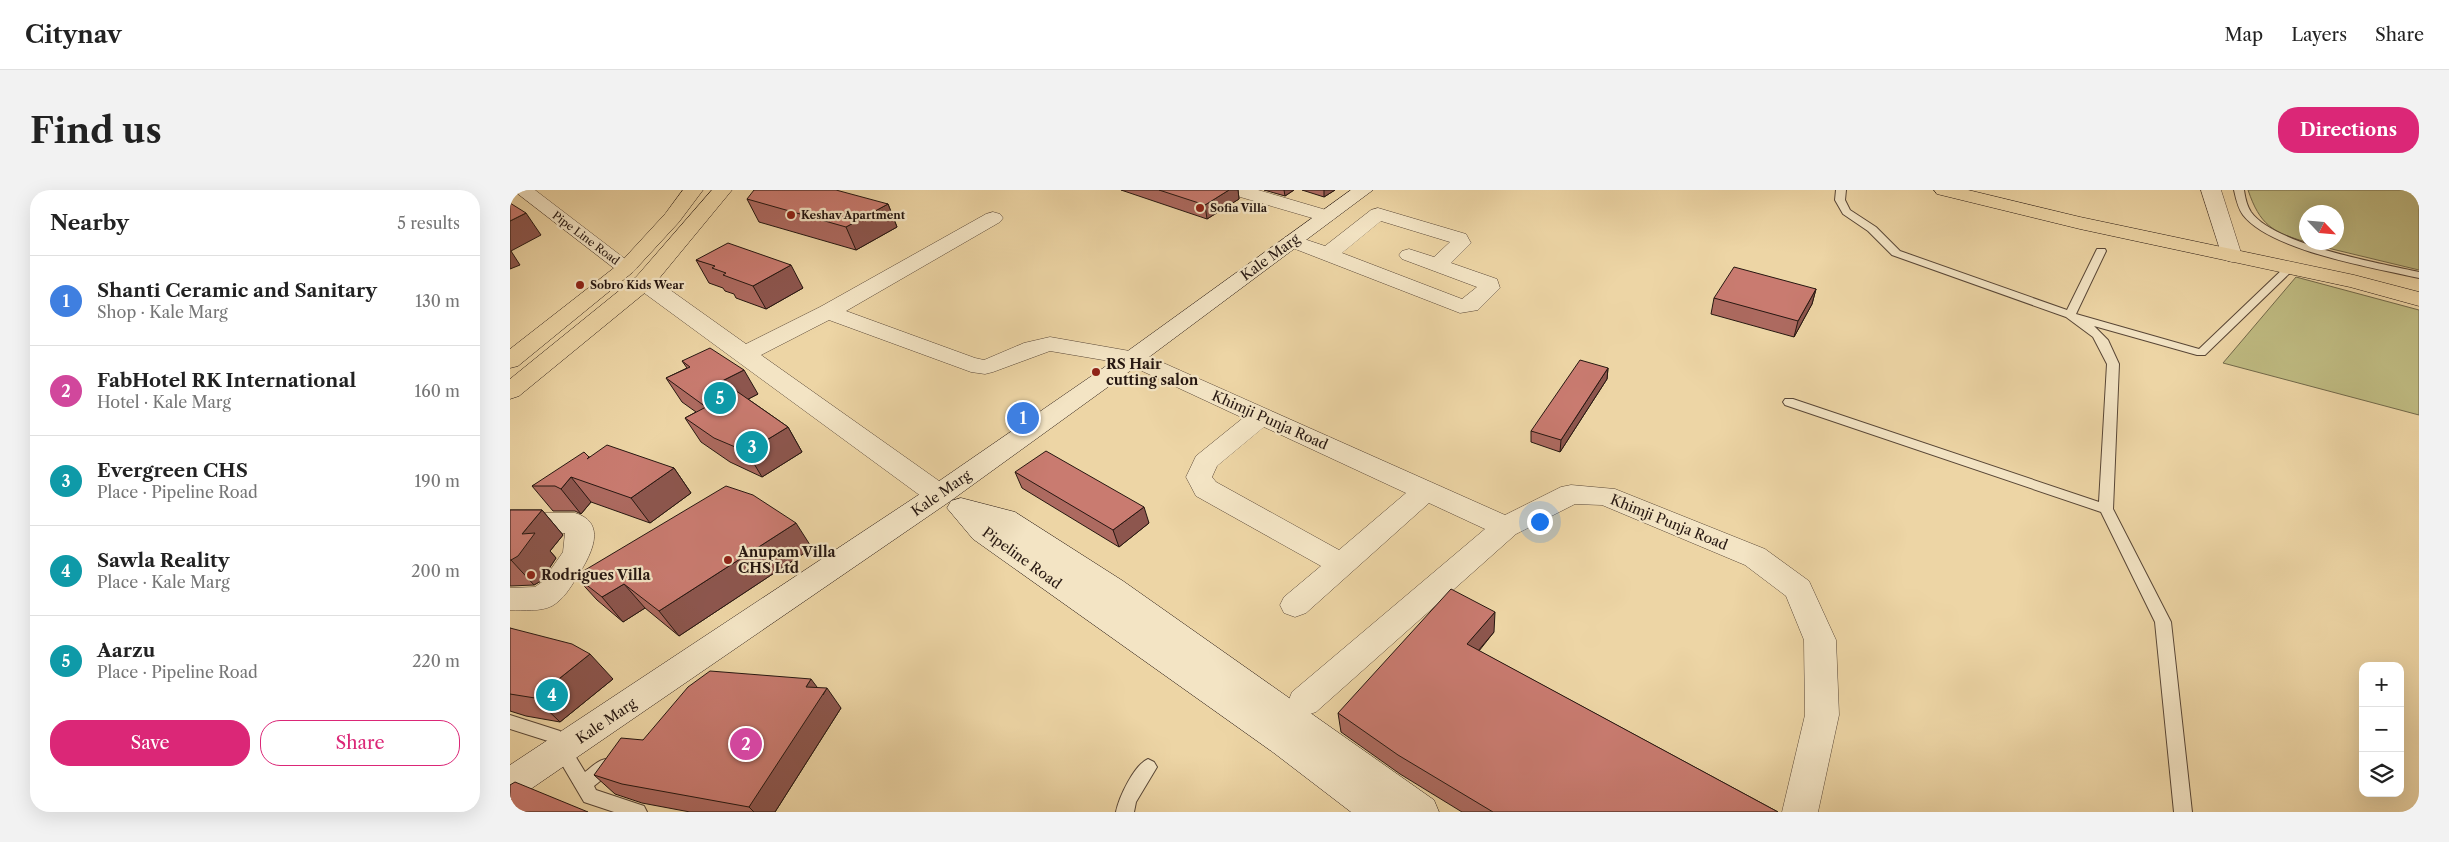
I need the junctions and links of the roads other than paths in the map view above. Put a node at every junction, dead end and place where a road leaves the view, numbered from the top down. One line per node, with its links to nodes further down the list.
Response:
1 (523, 190): 19 (street, Pipe Line Road)
2 (693, 190): 19 (main road)
3 (722, 190): 22 (main road)
4 (1237, 190): 10 (street)
5 (1363, 190): 10 (street, Kale Marg)
6 (1841, 190): 25 (lane)
7 (1944, 190): 17 (main road)
8 (2211, 190): 17 (street)
9 (2239, 190): 21 (lane)
10 (1331, 213): 12 (street); 13 (street, Kale Marg)
11 (993, 218): 24 (street)
12 (1369, 220): 15 (street); 18 (street)
13 (1292, 242): 15 (street); 27 (street, Kale Marg)
14 (2100, 251): 25 (lane)
15 (1328, 255): 18 (street)
16 (1409, 255): 18 (street)
17 (2232, 256): 20 (main road)
18 (1437, 265)
19 (626, 268): 28 (main road)
20 (2290, 268): 23 (main road); 25 (lane)
21 (2419, 275)
22 (644, 282): 26 (street, Pipeline Road); 29 (main road)
23 (2419, 298)
24 (828, 312): 26 (street); 27 (street, Khimji Punja Road)
25 (2070, 315): 34 (lane)
26 (745, 354): 33 (street, Pipeline Road)
27 (1133, 358): 31 (street, Khimji Punja Road); 33 (street, Kale Marg)
28 (510, 361)
29 (510, 391)
30 (1788, 402): 34 (lane)
31 (1262, 416): 32 (street, Khimji Punja Road); 38 (street)
32 (1426, 491): 36 (street, Khimji Punja Road); 38 (street)
33 (939, 496): 37 (street, Pipeline Road); 43 (street, Kale Marg)
34 (2106, 509): 53 (lane)
35 (510, 523): 39 (street)
36 (1506, 528): 41 (street); 52 (street, Khimji Punja Road)
37 (1038, 555): 50 (street, Pipeline Road); 51 (street)
38 (1340, 564): 40 (street)
39 (510, 599)
40 (1295, 605)
41 (1304, 702)
42 (510, 722): 43 (lane)
43 (562, 751): 46 (street, Kale Marg); 47 (lane)
44 (621, 756): 47 (lane)
45 (1148, 767): 49 (lane)
46 (510, 784)
47 (583, 784): 48 (lane)
48 (638, 812)
49 (1125, 812)
50 (1379, 812)
51 (1421, 812)
52 (1800, 812)
53 (2183, 812)

